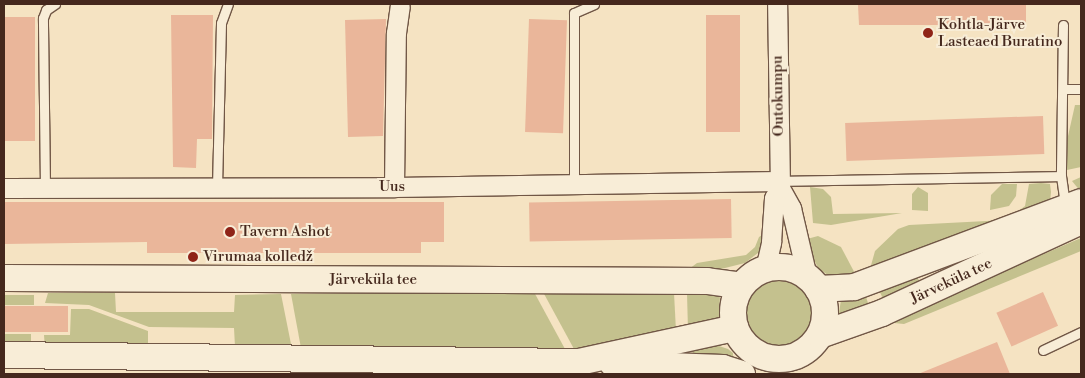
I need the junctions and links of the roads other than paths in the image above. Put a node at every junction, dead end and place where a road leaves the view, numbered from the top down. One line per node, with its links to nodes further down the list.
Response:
1 (55, 4): 16 (lane)
2 (228, 4): 14 (lane)
3 (401, 4): 17 (street)
4 (570, 4): 7 (lane)
5 (594, 4): 7 (lane)
6 (777, 4): 12 (street, Outokumpu)
7 (574, 13): 13 (lane)
8 (1063, 26): 9 (lane)
9 (1064, 89): 10 (lane); 11 (lane)
10 (1081, 90)
11 (1060, 176): 12 (lane); 18 (lane)
12 (779, 184): 13 (street, Uus); 19 (street, Outokumpu); 21 (street, Outokumpu)
13 (574, 186): 17 (street, Uus)
14 (217, 187): 16 (street, Uus); 17 (street, Uus)
15 (4, 188): 16 (street, Uus)
16 (45, 188)
17 (394, 188)
18 (1075, 213): 21 (main road, Järveküla tee); 26 (main road, Järveküla tee)
19 (765, 269): 21 (main road); 22 (main road)
20 (4, 278): 22 (main road, Järveküla tee)
21 (813, 283): 26 (main road)
22 (741, 286): 24 (main road)
23 (1081, 332): 25 (lane)
24 (739, 336): 26 (main road); 29 (main road); 31 (main road)
25 (1043, 350)
26 (806, 354)
27 (4, 355): 28 (main road)
28 (415, 366): 29 (main road)
29 (581, 368): 30 (main road)
30 (742, 374)
31 (758, 374)

